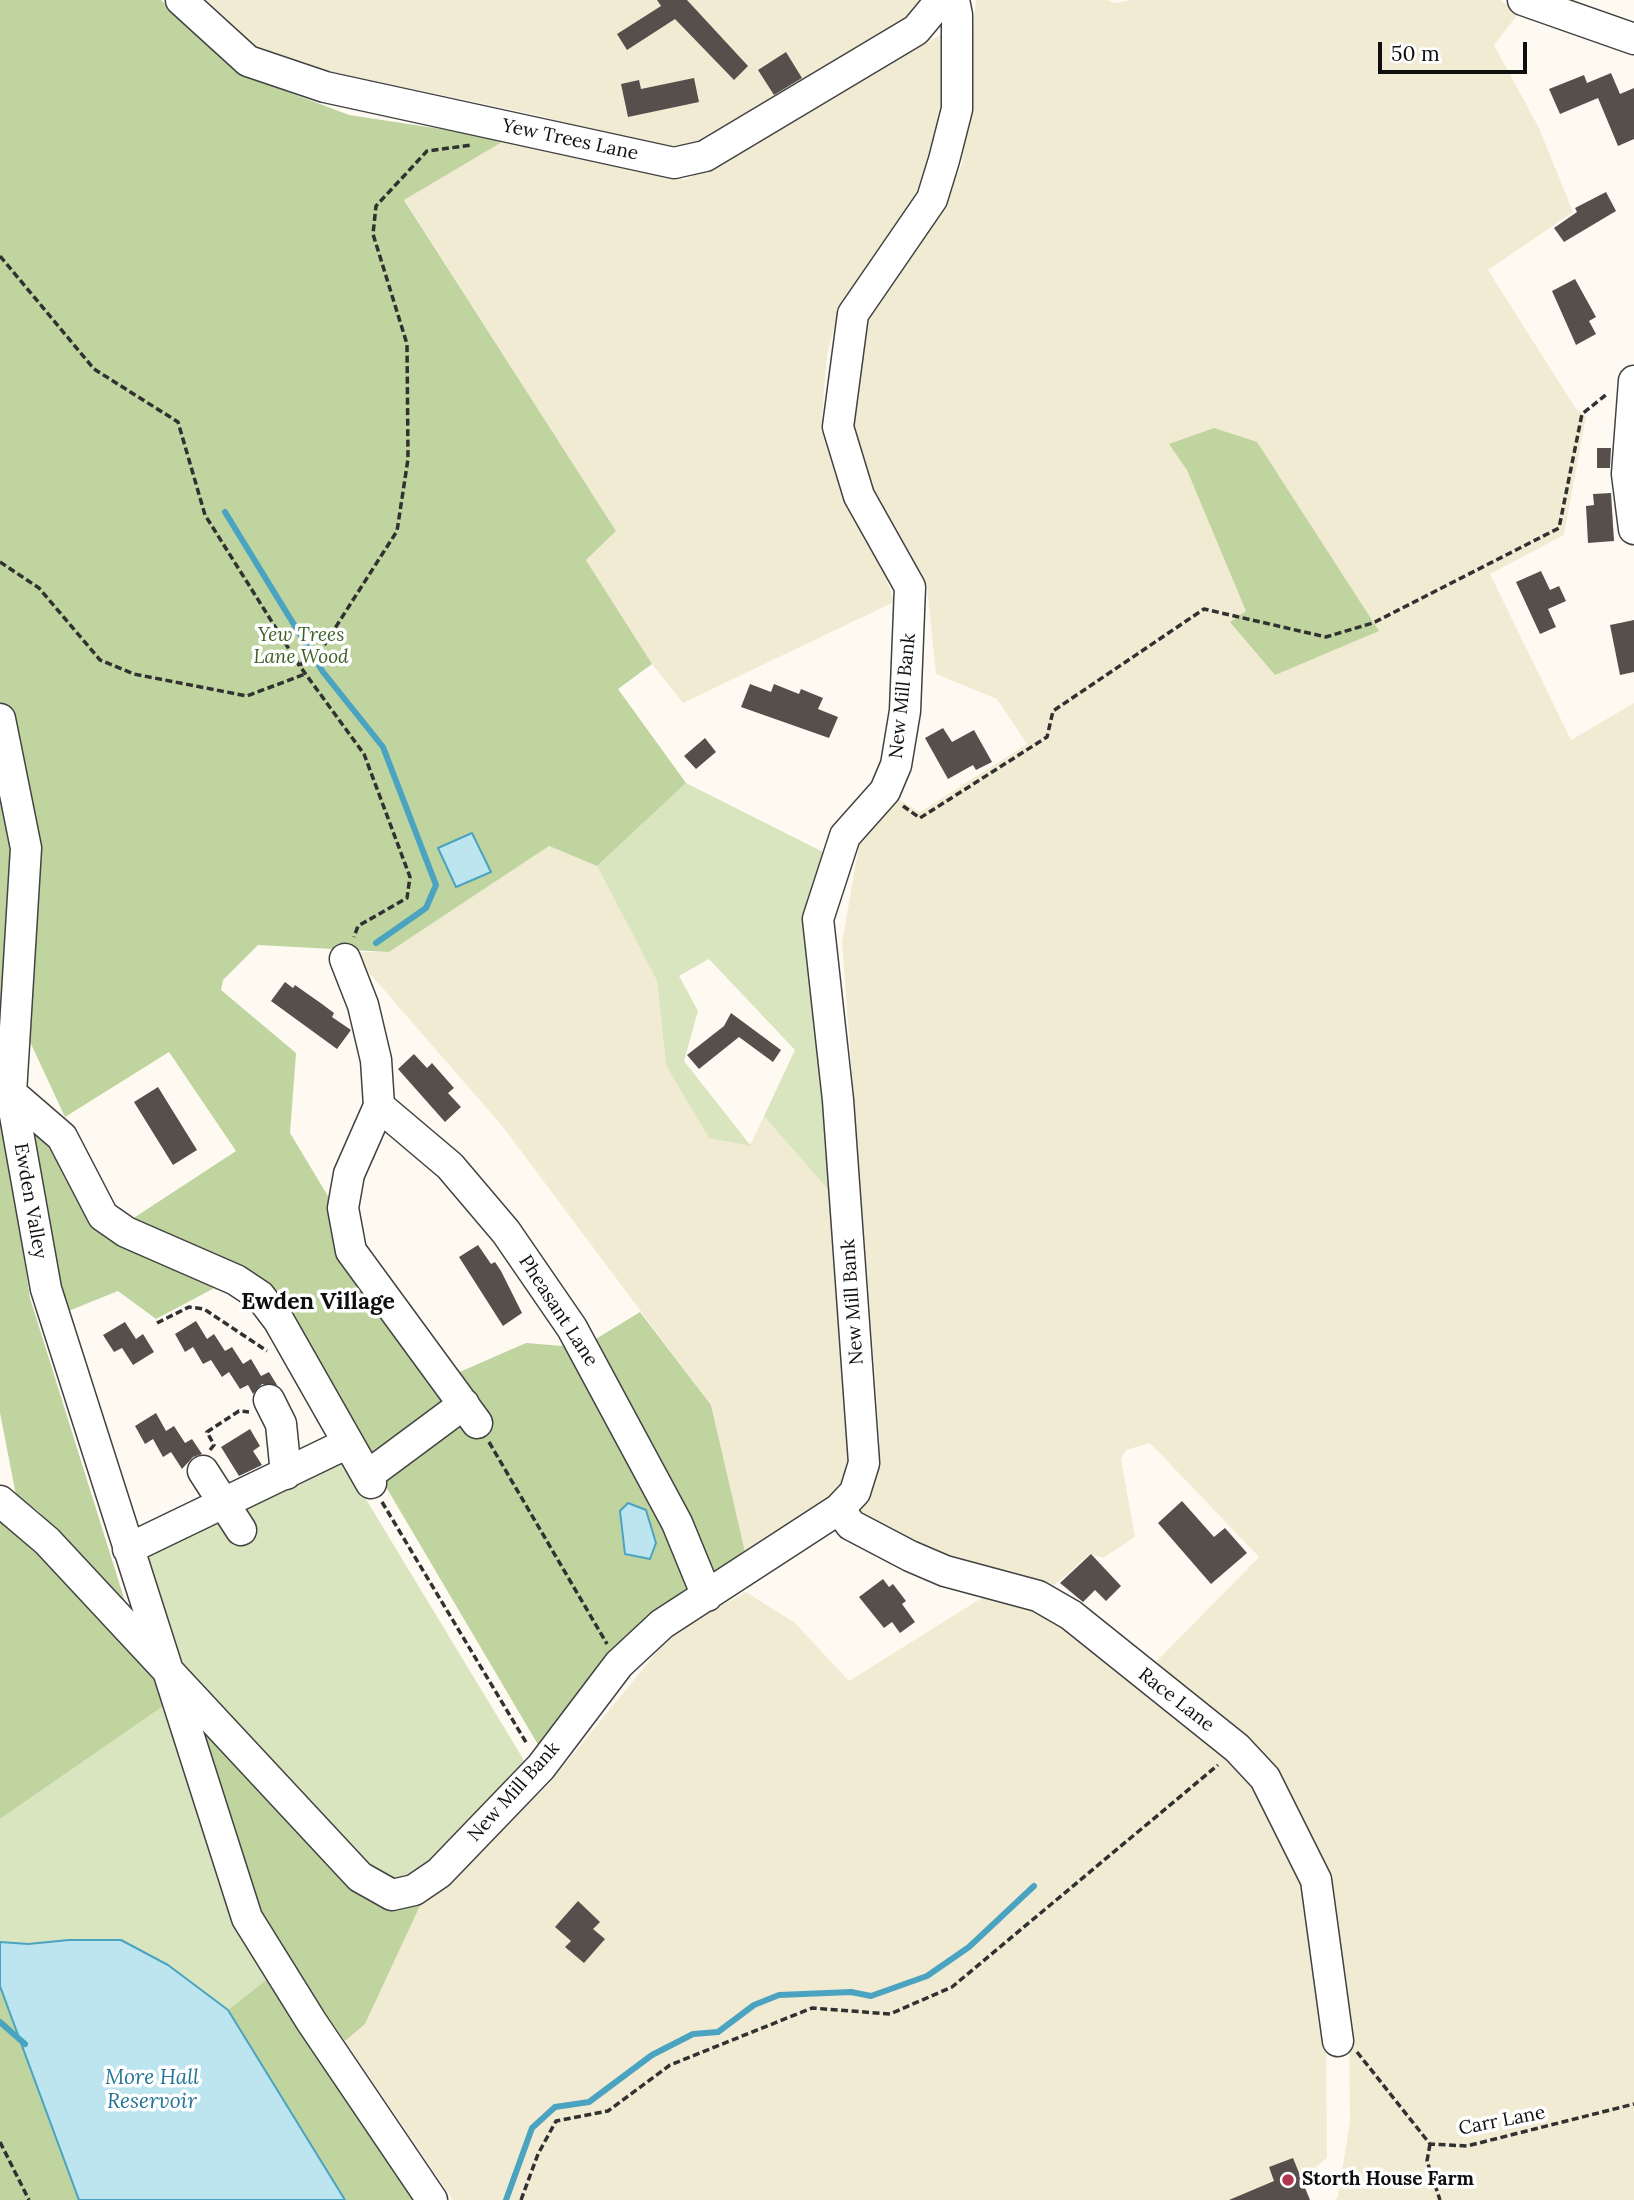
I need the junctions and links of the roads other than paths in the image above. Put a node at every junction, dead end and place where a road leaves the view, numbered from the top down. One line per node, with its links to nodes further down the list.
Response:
1 (181, 0): 2 (street, Yew Trees Lane)
2 (940, 0)
3 (954, 0): 18 (street, New Mill Bank)
4 (1523, 0): 5 (street)
5 (1634, 39)
6 (1623, 386): 7 (street)
7 (1634, 529)
8 (0, 719): 10 (street)
9 (345, 959): 11 (street)
10 (11, 1093): 13 (street, Ewden Valley); 20 (street, Ewden Valley)
11 (379, 1106): 13 (street, Ewden Valley); 21 (street, Pheasant Lane)
12 (269, 1400): 15 (street)
13 (348, 1443): 15 (street)
14 (203, 1471): 17 (street)
15 (286, 1474): 17 (street)
16 (0, 1501): 22 (street, New Mill Bank)
17 (223, 1504): 19 (street); 20 (street)
18 (839, 1509): 21 (street, New Mill Bank); 23 (street, Race Lane)
19 (241, 1530)
20 (128, 1549): 22 (street, Ewden Valley)
21 (707, 1596): 22 (street, New Mill Bank)
22 (167, 1671): 24 (street, Ewden Valley)
23 (1338, 2041)
24 (432, 2200)

